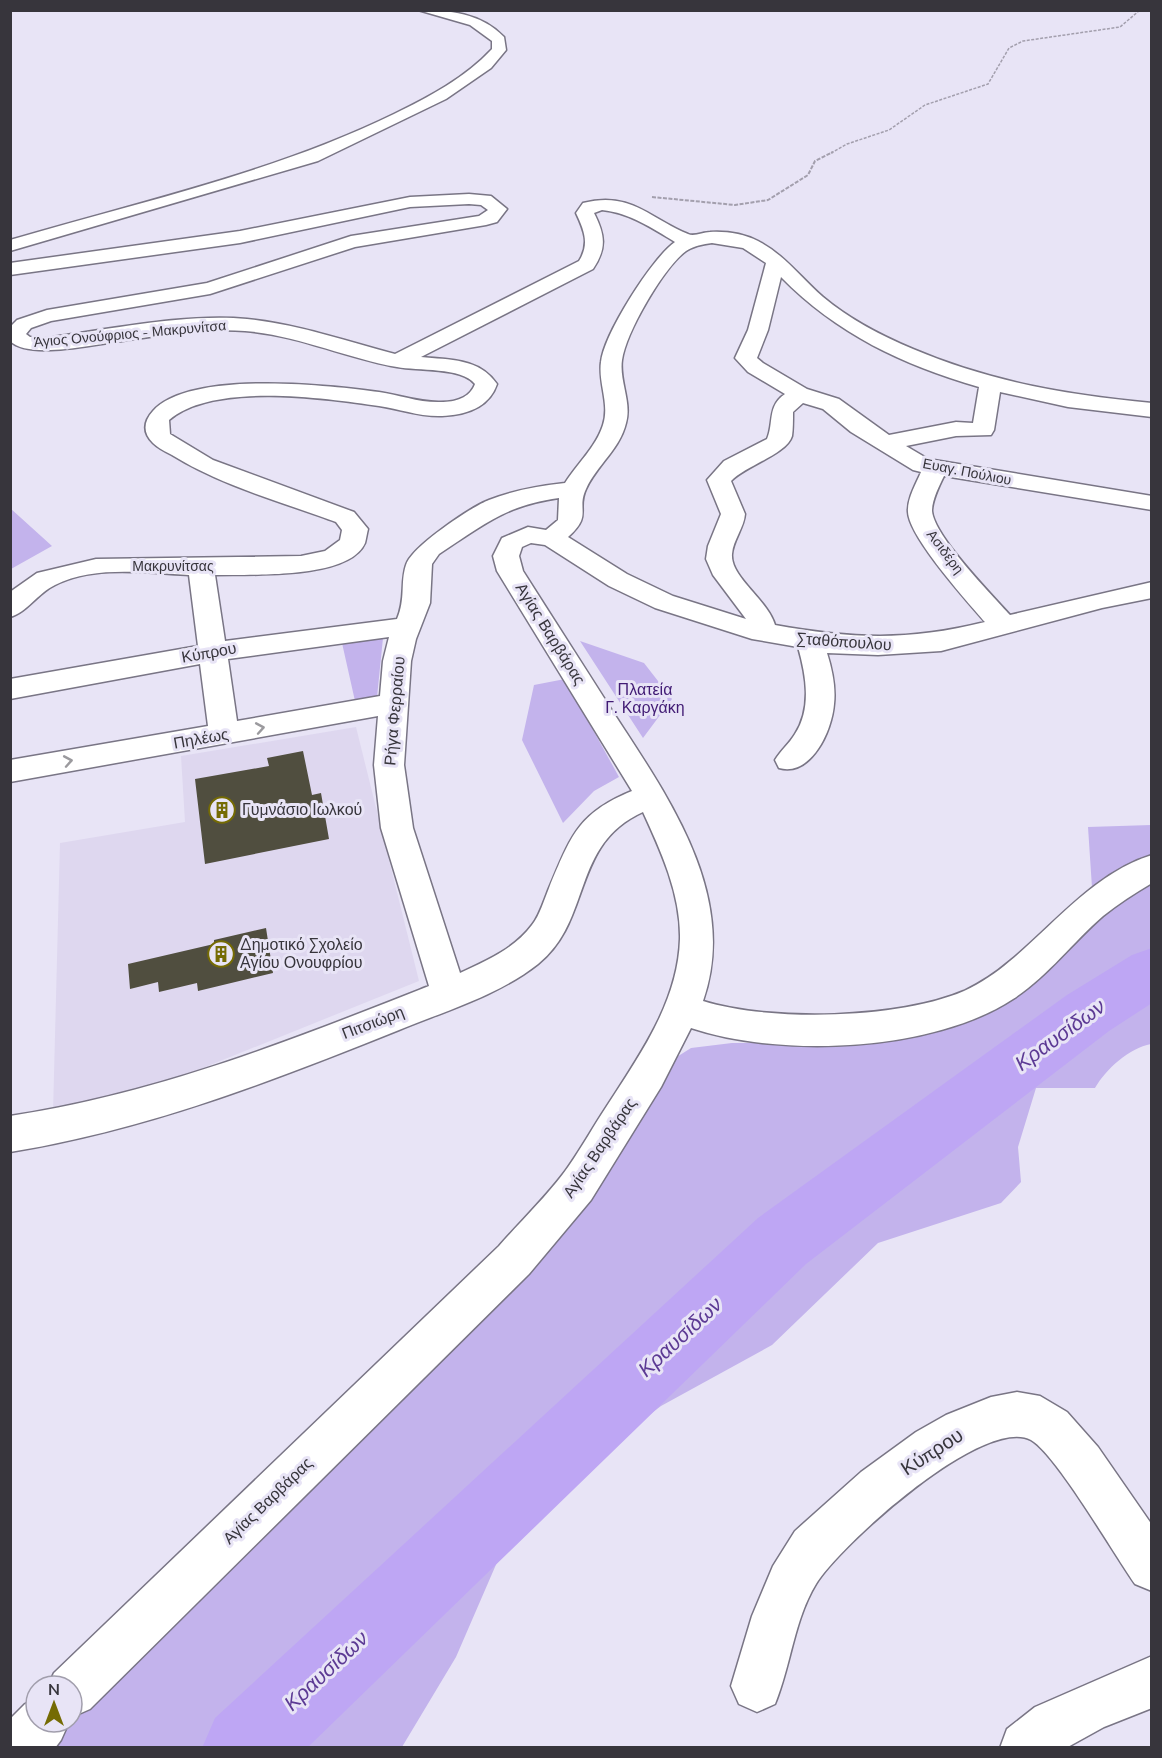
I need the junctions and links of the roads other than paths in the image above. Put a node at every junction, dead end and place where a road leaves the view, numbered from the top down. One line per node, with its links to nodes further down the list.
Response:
1 (424, 10): 3 (street)
2 (688, 242): 4 (street); 6 (street); 12 (street)
3 (10, 246)
4 (776, 260): 7 (street); 8 (street)
5 (10, 269): 6 (street, Άγιος Ονούφριος - Μακρυνίτσα)
6 (397, 361): 15 (street, Άγιος Ονούφριος - Μακρυνίτσα)
7 (990, 384): 9 (street); 10 (street)
8 (801, 396): 10 (street, Ευαγ. Πούλιου); 21 (street)
9 (1152, 410)
10 (885, 443): 11 (street, Ευαγ. Πούλιου)
11 (935, 468): 13 (street, Ευαγ. Πούλιου); 20 (street, Ασιδέρη)
12 (573, 489): 14 (street); 19 (street, Ρήγα Φερραίου)
13 (1152, 503)
14 (552, 538): 21 (street, Σταθόπουλου); 29 (street, Αγίας Βαρβάρας)
15 (345, 550): 16 (street, Μακρυνίτσας)
16 (201, 567): 18 (street, Μακρυνίτσας); 23 (street)
17 (1152, 590): 20 (street, Σταθόπουλου)
18 (10, 609)
19 (408, 626): 23 (street, Κύπρου); 25 (street, Ρήγα Φερραίου)
20 (1004, 626): 22 (street, Σταθόπουλου)
21 (762, 633): 22 (street, Σταθόπουλου)
22 (810, 642): 27 (street)
23 (212, 652): 24 (street, Κύπρου); 26 (street)
24 (10, 689)
25 (392, 705): 26 (street, Πηλέως, one-way to 25); 31 (street, Ρήγα Φερραίου)
26 (224, 735): 28 (street, Πηλέως, one-way to 26)
27 (790, 760)
28 (10, 771)
29 (651, 796): 31 (street, Πιτσιώρη); 32 (street, Αγίας Βαρβάρας)
30 (1152, 867): 32 (street)
31 (449, 994): 33 (street, Πιτσιώρη)
32 (682, 1010): 35 (street, Αγίας Βαρβάρας)
33 (10, 1134)
34 (1152, 1568): 37 (street, Κύπρου)
35 (84, 1679)
36 (1152, 1682): 40 (street)
37 (757, 1686)
38 (32, 1734): 39 (street)
39 (19, 1748)
40 (1026, 1748)

